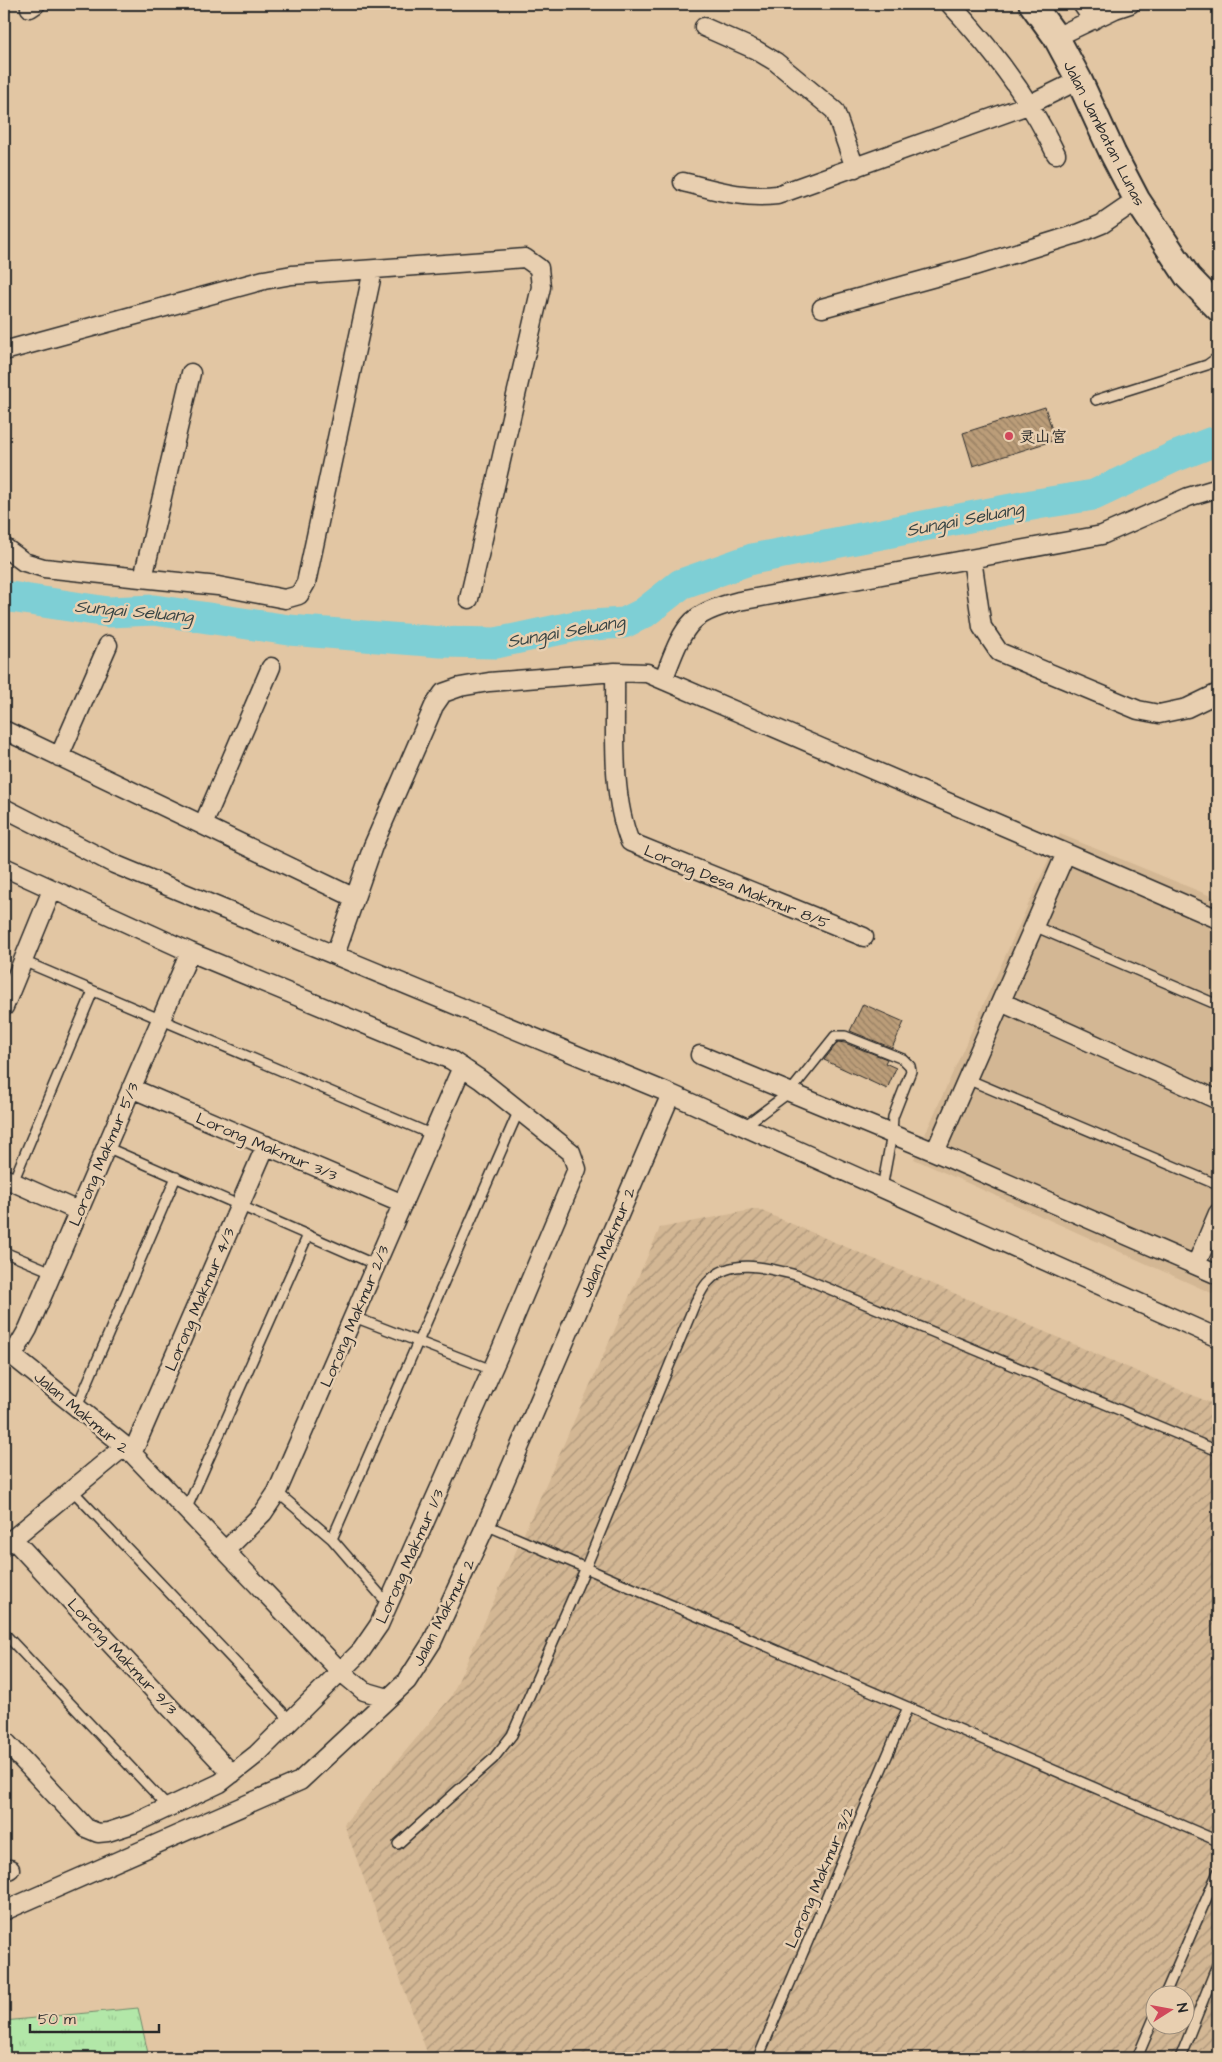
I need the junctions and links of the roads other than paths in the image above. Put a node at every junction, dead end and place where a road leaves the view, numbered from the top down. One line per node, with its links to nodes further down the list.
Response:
1 (950, 4): 9 (street)
2 (1032, 4): 7 (main road, Jalan Jambatan Lunas)
3 (1082, 4): 5 (street)
4 (1130, 4): 5 (street)
5 (1093, 20): 7 (street)
6 (704, 27): 11 (street)
7 (1056, 37): 8 (main road, Jalan Jambatan Lunas)
8 (1080, 80): 9 (street); 13 (main road, Jalan Jambatan Lunas)
9 (1028, 105): 10 (street); 11 (street)
10 (1056, 154)
11 (855, 168): 12 (street)
12 (683, 182)
13 (1137, 200): 15 (street); 16 (main road, Jalan Jambatan Lunas)
14 (373, 270): 17 (street); 24 (street); 25 (street)
15 (822, 308)
16 (1218, 308)
17 (4, 351)
18 (1218, 357): 20 (lane)
19 (191, 373): 24 (street)
20 (1096, 400)
21 (1218, 488): 23 (street)
22 (4, 547): 24 (street)
23 (972, 559): 29 (street); 30 (street)
24 (143, 578)
25 (469, 599)
26 (108, 645): 32 (street)
27 (271, 667): 34 (street)
28 (614, 672): 29 (street); 38 (street); 41 (street, Lorong Desa Makmur 8/5)
29 (663, 680): 35 (street)
30 (1218, 693)
31 (4, 730): 32 (street)
32 (59, 757): 34 (street)
33 (4, 808): 43 (street)
34 (203, 826): 38 (street)
35 (1066, 853): 39 (street); 40 (street)
36 (4, 867): 37 (street)
37 (52, 890): 42 (street); 44 (street)
38 (355, 898): 43 (street)
39 (1218, 919)
40 (1034, 926): 46 (street); 47 (lane)
41 (864, 937)
42 (190, 952): 49 (street, Lorong Makmur 5/3); 51 (street)
43 (334, 955): 55 (street)
44 (23, 961): 45 (lane); 48 (street)
45 (93, 991): 49 (lane); 65 (lane)
46 (1000, 1002): 52 (street); 56 (street)
47 (1218, 1005)
48 (4, 1006)
49 (160, 1020): 53 (street, Lorong Makmur 5/3); 60 (lane)
50 (700, 1055): 54 (street)
51 (462, 1067): 57 (street); 60 (street, Lorong Makmur 2/3)
52 (967, 1079): 63 (street); 66 (lane)
53 (131, 1088): 61 (street, Lorong Makmur 3/3); 62 (street, Lorong Makmur 5/3)
54 (790, 1092): 58 (lane); 59 (street); 59 (lane)
55 (671, 1094): 58 (street); 89 (street, Jalan Makmur 2)
56 (1218, 1100)
57 (519, 1110): 80 (lane); 82 (street, Lorong Makmur 1/3)
58 (743, 1127): 67 (street)
59 (892, 1134): 63 (street); 67 (lane)
60 (432, 1135): 68 (street, Lorong Makmur 2/3)
61 (266, 1145): 68 (street, Lorong Makmur 3/3); 69 (street, Lorong Makmur 4/3)
62 (106, 1147): 64 (lane); 70 (street, Lorong Makmur 5/3)
63 (935, 1152): 75 (street)
64 (176, 1177): 69 (lane); 83 (lane)
65 (8, 1180): 70 (street)
66 (1218, 1185)
67 (882, 1188): 79 (street)
68 (403, 1204): 74 (street, Lorong Makmur 2/3)
69 (240, 1205): 72 (lane); 84 (street, Lorong Makmur 4/3)
70 (78, 1211): 76 (street, Lorong Makmur 5/3)
71 (1218, 1213): 75 (street)
72 (308, 1235): 74 (lane); 88 (lane)
73 (4, 1252): 76 (lane)
74 (376, 1265): 78 (street, Lorong Makmur 2/3)
75 (1196, 1265): 77 (street)
76 (52, 1272): 81 (street, Lorong Makmur 5/3)
77 (1218, 1275)
78 (354, 1317): 80 (lane); 87 (street, Lorong Makmur 2/3)
79 (1218, 1338)
80 (419, 1344): 82 (lane); 90 (lane)
81 (8, 1352): 83 (street, Jalan Makmur 2)
82 (492, 1370): 94 (street, Lorong Makmur 1/3)
83 (77, 1407): 84 (street, Jalan Makmur 2)
84 (128, 1450): 86 (street); 88 (street, Jalan Makmur 2)
85 (1218, 1451): 93 (lane)
86 (72, 1490): 91 (street); 99 (lane)
87 (277, 1492): 90 (lane); 92 (street, Lorong Makmur 2/3)
88 (186, 1510): 92 (street, Jalan Makmur 2)
89 (486, 1525): 93 (lane); 97 (street, Jalan Makmur 2)
90 (332, 1539): 94 (lane)
91 (8, 1542): 101 (street, Lorong Makmur 9/3)
92 (225, 1551): 96 (street, Jalan Makmur 2)
93 (586, 1567): 98 (lane); 104 (lane)
94 (388, 1604): 96 (street, Lorong Makmur 1/3)
95 (4, 1633): 102 (lane)
96 (340, 1671): 97 (street, Jalan Makmur 2); 99 (street, Lorong Makmur 1/3)
97 (388, 1698): 106 (street)
98 (908, 1707): 103 (lane); 110 (lane, Lorong Makmur 3/2)
99 (291, 1720): 101 (street, Lorong Makmur 1/3)
100 (4, 1740): 102 (street, Lorong Makmur 1/3)
101 (232, 1774): 102 (street, Lorong Makmur 1/3)
102 (169, 1808)
103 (1218, 1841)
104 (398, 1844)
105 (1218, 1872): 108 (lane)
106 (4, 1911)
107 (1218, 1963): 112 (lane)
108 (1169, 1984)
109 (1147, 2034): 111 (lane)
110 (758, 2058)
111 (1137, 2058)
112 (1180, 2058)

